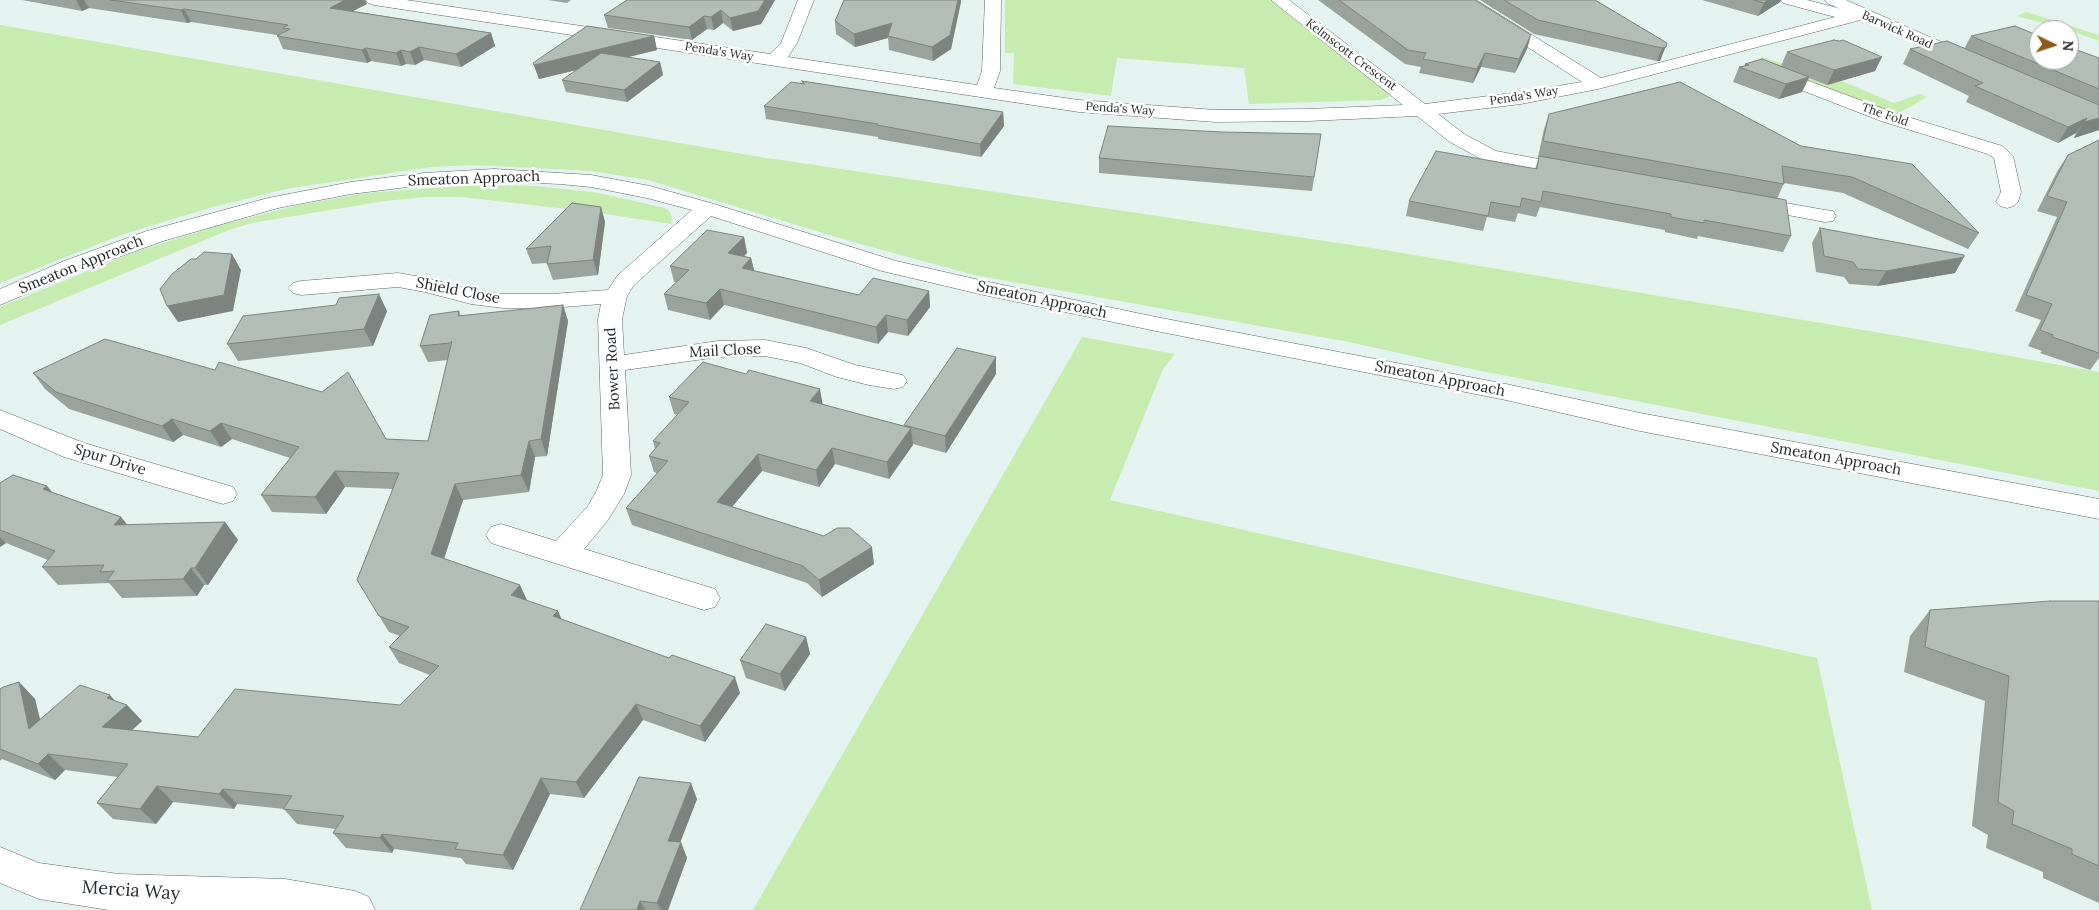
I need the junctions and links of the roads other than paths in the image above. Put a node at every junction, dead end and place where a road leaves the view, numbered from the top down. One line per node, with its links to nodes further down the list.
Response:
1 (374, 0): 9 (street, Penda's Way)
2 (806, 0): 9 (street)
3 (993, 0): 12 (street)
4 (1279, 0): 13 (street, Kelmscott Crescent)
5 (1465, 0): 11 (street)
6 (1789, 0): 7 (street, Barwick Road)
7 (1850, 8): 8 (street, Penda's Way); 10 (street, Barwick Road)
8 (1722, 53): 11 (street, Penda's Way); 16 (street, The Fold)
9 (774, 60): 12 (street, Penda's Way)
10 (1977, 65)
11 (1598, 84): 13 (street, Penda's Way)
12 (984, 92): 13 (street, Penda's Way)
13 (1423, 110): 14 (street, Kelmscott Crescent)
14 (1588, 174)
15 (1736, 200): 18 (street)
16 (2006, 202)
17 (707, 208): 20 (street, Bower Road); 21 (street, Smeaton Approach); 26 (street, Smeaton Approach)
18 (1825, 216)
19 (301, 288): 20 (street, Shield Close)
20 (615, 296): 22 (street, Bower Road)
21 (0, 298)
22 (613, 364): 23 (street, Mail Close); 28 (street, Bower Road)
23 (894, 380)
24 (0, 418): 25 (street, Spur Drive)
25 (223, 494)
26 (2099, 509)
27 (501, 534): 28 (street)
28 (563, 553): 29 (street)
29 (704, 598)
30 (0, 865): 31 (street, Mercia Way)
31 (355, 910)

